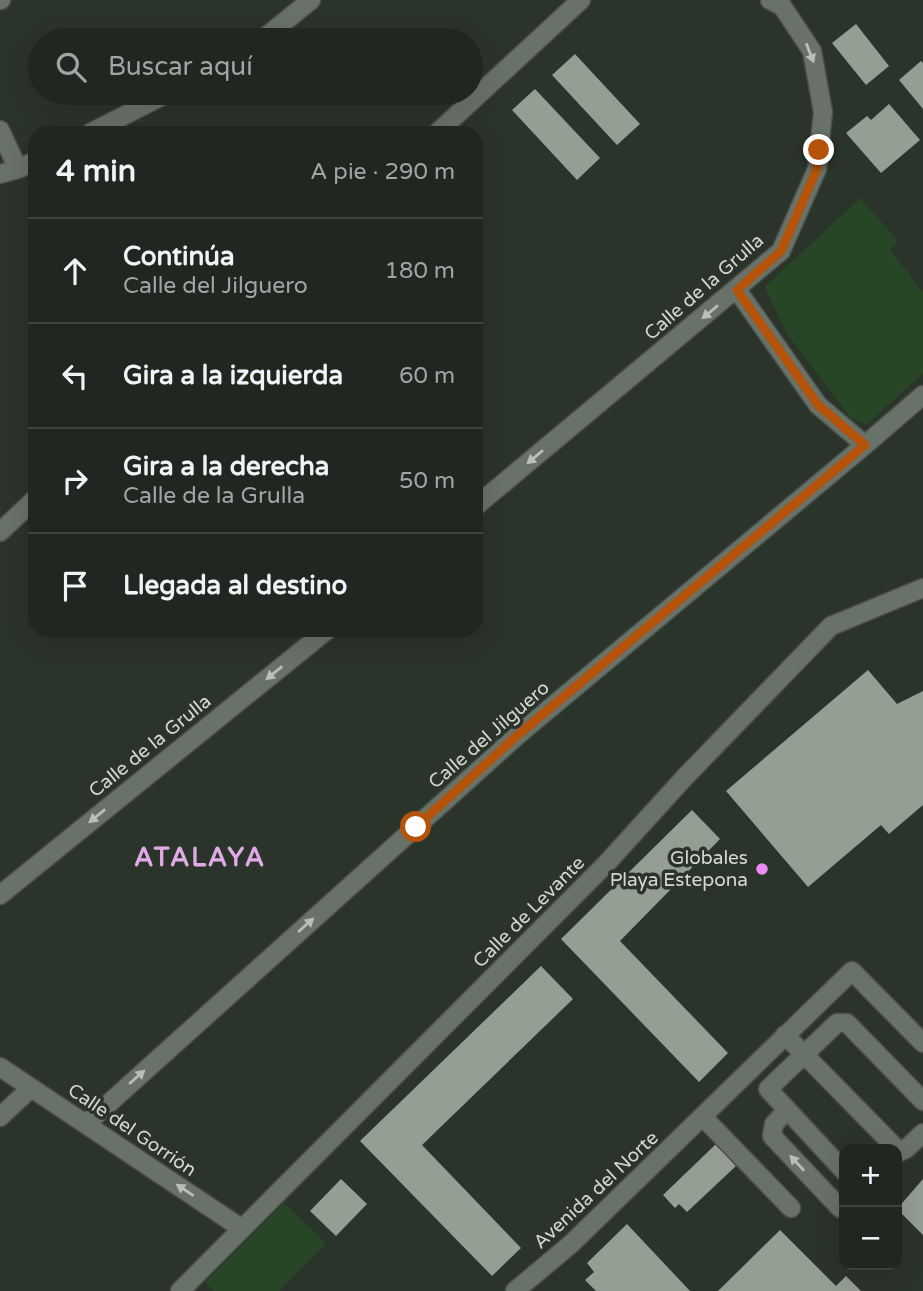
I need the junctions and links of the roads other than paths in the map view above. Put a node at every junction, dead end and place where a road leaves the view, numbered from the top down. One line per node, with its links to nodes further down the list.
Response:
1 (311, 0): 4 (street)
2 (582, 0): 5 (street)
3 (771, 0): 14 (street, Calle de la Grulla, one-way to 14)
4 (277, 28)
5 (483, 91)
6 (145, 105): 8 (street)
7 (468, 105): 9 (street)
8 (104, 126)
9 (445, 126)
10 (0, 130): 12 (street)
11 (28, 164): 12 (street)
12 (18, 169): 13 (street)
13 (0, 174)
14 (737, 290): 16 (street); 17 (street, Calle de la Grulla, one-way to 17)
15 (923, 395): 16 (street, Calle del Jilguero)
16 (865, 445): 32 (street, Calle del Jilguero, one-way to 16)
17 (483, 500)
18 (28, 506): 19 (street)
19 (0, 532)
20 (923, 588): 39 (street, Calle de Levante)
21 (318, 637): 22 (street, Calle de la Grulla, one-way to 22)
22 (0, 895)
23 (785, 1035): 24 (street, Avenida del Norte); 25 (street); 31 (street, Avenida del Norte)
24 (923, 1043)
25 (805, 1055): 28 (street); 29 (street); 34 (street)
26 (0, 1067): 27 (street, Calle del Gorrión)
27 (31, 1088): 30 (street); 32 (street, Calle del Gorrión)
28 (923, 1101)
29 (787, 1110): 36 (street); 37 (street, one-way to 29)
30 (0, 1117)
31 (703, 1117): 38 (street); 41 (street, Avenida del Norte)
32 (87, 1123): 39 (street, Calle del Gorrión, one-way to 32)
33 (923, 1133): 35 (street)
34 (890, 1144)
35 (902, 1150)
36 (839, 1166)
37 (839, 1207)
38 (791, 1208)
39 (241, 1228): 40 (street, Calle de Levante)
40 (180, 1291)
41 (515, 1291)

